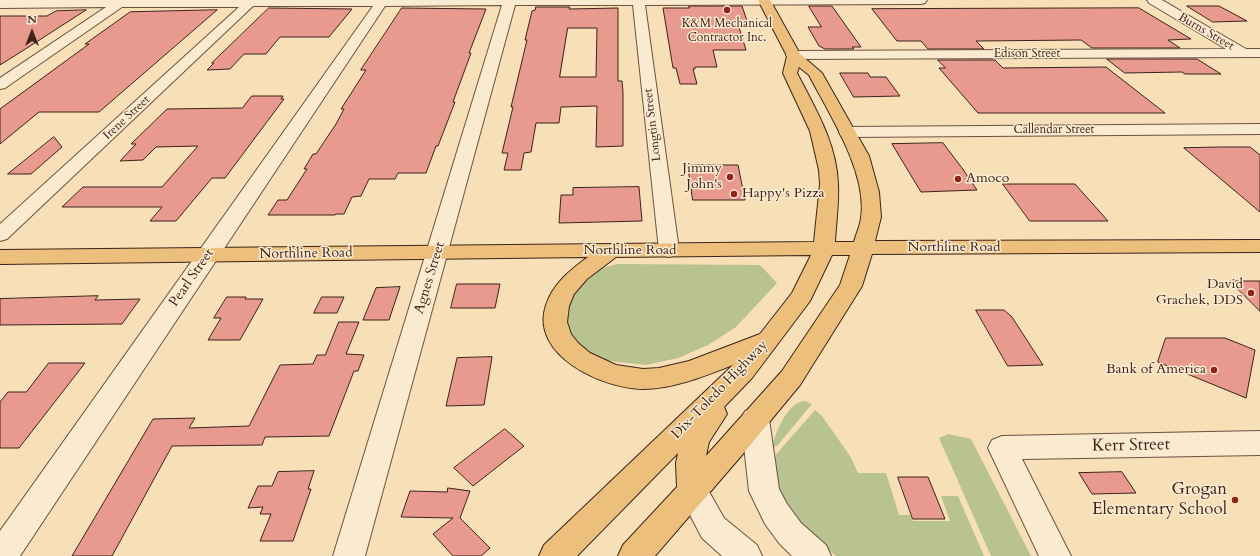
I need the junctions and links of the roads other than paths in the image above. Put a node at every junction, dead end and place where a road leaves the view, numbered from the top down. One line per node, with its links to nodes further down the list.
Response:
1 (764, 0): 2 (street); 7 (street); 12 (main road)
2 (921, 0)
3 (1153, 0): 10 (street, Burns Street)
4 (252, 1): 5 (street); 8 (street); 17 (street, Irene Street)
5 (382, 1): 6 (street); 24 (street, Pearl Street)
6 (510, 1): 7 (street); 23 (street, Agnes Street)
7 (638, 1): 20 (street, Longtin Street)
8 (122, 2): 9 (street); 14 (street)
9 (0, 4)
10 (1242, 53): 11 (street, Edison Street); 12 (street, Edison Street); 13 (street, Burns Street)
11 (1260, 53)
12 (793, 55): 16 (main road); 21 (main road, Dix-Toledo Highway)
13 (1260, 63)
14 (0, 85)
15 (1260, 129): 16 (street, Callendar Street)
16 (847, 132): 19 (main road)
17 (0, 235)
18 (1260, 246): 19 (main road, Northline Road)
19 (863, 248): 21 (main road, Northline Road); 28 (main road)
20 (669, 250): 21 (main road, Northline Road); 22 (main road, Northline Road)
21 (824, 250): 26 (main road, Dix-Toledo Highway)
22 (612, 251): 23 (main road, Northline Road); 26 (main road)
23 (438, 253): 24 (main road, Northline Road); 32 (street, Agnes Street)
24 (208, 255): 25 (main road, Northline Road); 31 (street, Pearl Street)
25 (0, 257)
26 (768, 341): 27 (main road, Dix-Toledo Highway)
27 (743, 371): 30 (main road); 33 (main road, Dix-Toledo Highway)
28 (755, 419): 30 (main road); 36 (street)
29 (1260, 443): 37 (street, Kerr Street)
30 (692, 490): 34 (main road); 35 (street)
31 (1, 556)
32 (350, 556)
33 (555, 556)
34 (634, 556)
35 (746, 556)
36 (815, 556)
37 (1055, 556)

